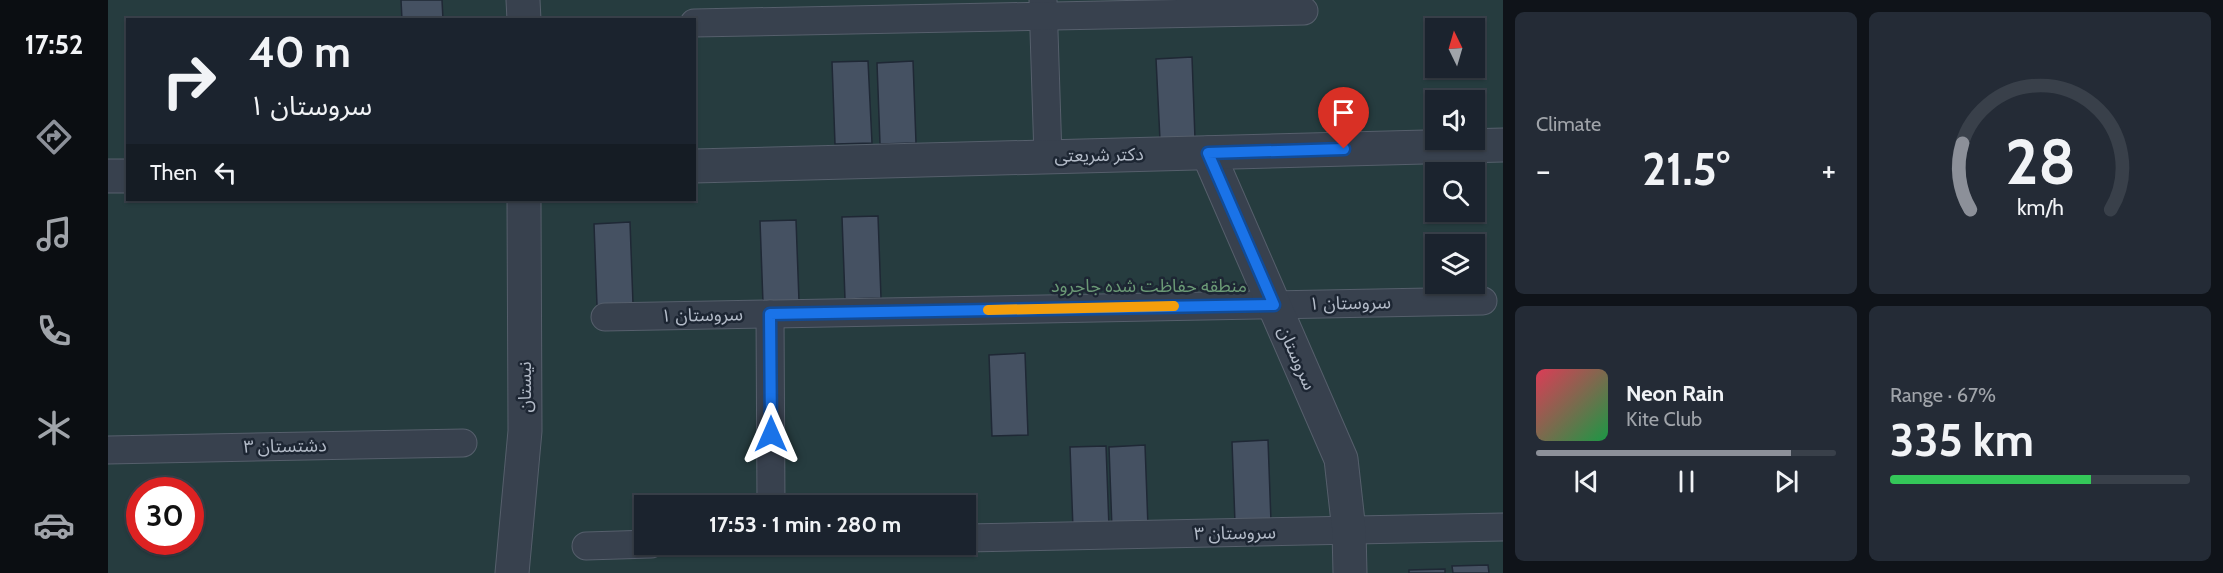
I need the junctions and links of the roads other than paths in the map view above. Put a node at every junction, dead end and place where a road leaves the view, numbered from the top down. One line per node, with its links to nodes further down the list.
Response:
1 (524, 0): 4 (street)
2 (1044, 8): 3 (street); 5 (street); 8 (street)
3 (1304, 11)
4 (524, 18)
5 (696, 23)
6 (1503, 145): 7 (street, دکتر شریعتی)
7 (1208, 153): 8 (street, دکتر شریعتی); 14 (street, سروستان)
8 (1048, 157): 9 (street, دکتر شریعتی)
9 (696, 166)
10 (108, 176): 11 (street)
11 (126, 176)
12 (524, 201): 25 (street, نیستان)
13 (1483, 301): 14 (street, سروستان ۱)
14 (1274, 305): 15 (street, سروستان ۱); 21 (street, سروستان)
15 (770, 314): 16 (street, سروستان ۱); 19 (street)
16 (605, 317)
17 (463, 443): 18 (street, دشتستان ۳)
18 (108, 450)
19 (771, 495)
20 (1503, 528): 21 (street, سروستان ۳)
21 (1349, 531): 22 (street, سروستان ۳); 26 (street, سروستان)
22 (976, 538)
23 (634, 545): 24 (street)
24 (586, 546)
25 (512, 573)
26 (1350, 573)

